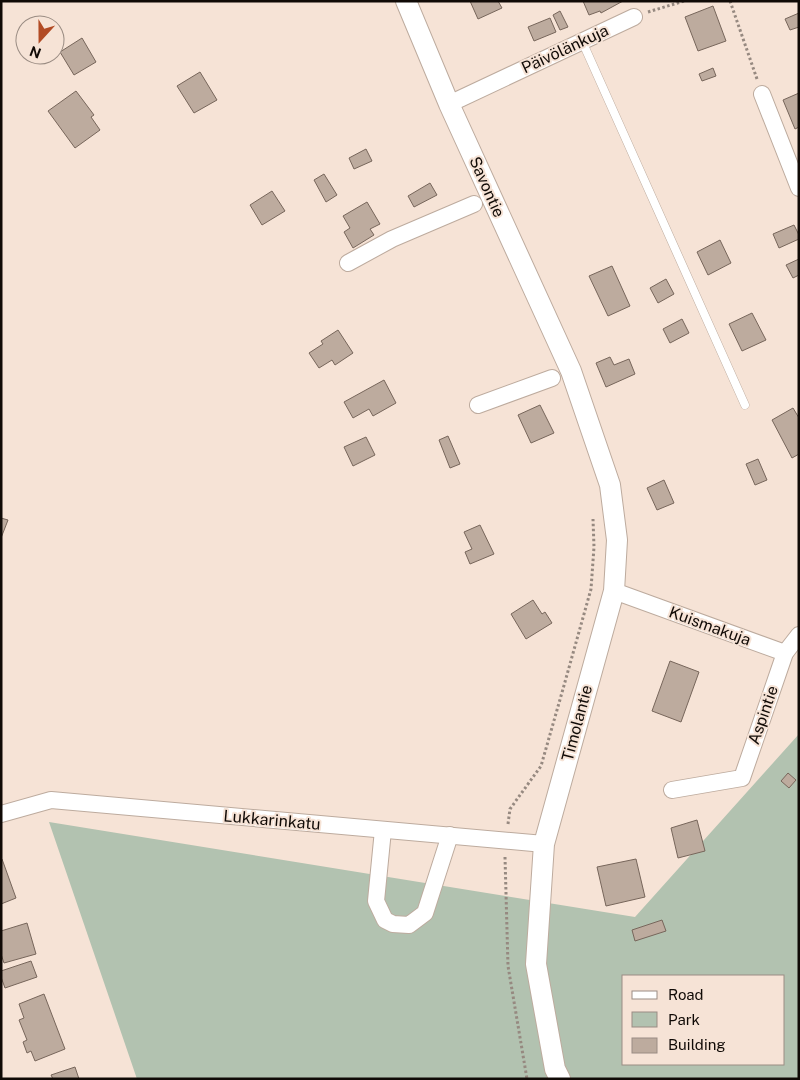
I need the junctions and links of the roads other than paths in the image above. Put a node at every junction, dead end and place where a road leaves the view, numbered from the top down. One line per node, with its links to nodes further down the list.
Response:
1 (406, 1): 5 (street, Savontie)
2 (634, 17): 3 (street, Päivölänkuja)
3 (582, 41): 5 (street, Päivölänkuja); 11 (lane)
4 (762, 94): 6 (street)
5 (449, 104): 9 (street, Savontie)
6 (799, 188)
7 (474, 204): 8 (street)
8 (348, 263)
9 (561, 375): 10 (street); 12 (street, Timolantie)
10 (478, 405)
11 (746, 406)
12 (614, 591): 14 (street, Kuismakuja); 19 (street, Timolantie)
13 (799, 635): 14 (street)
14 (785, 653): 15 (street, Aspintie)
15 (672, 790)
16 (1, 814): 17 (street, Lukkarinkatu)
17 (383, 830): 18 (street, Lukkarinkatu); 18 (street)
18 (450, 836): 19 (street, Lukkarinkatu)
19 (544, 844): 20 (street, Timolantie)
20 (560, 1079)

